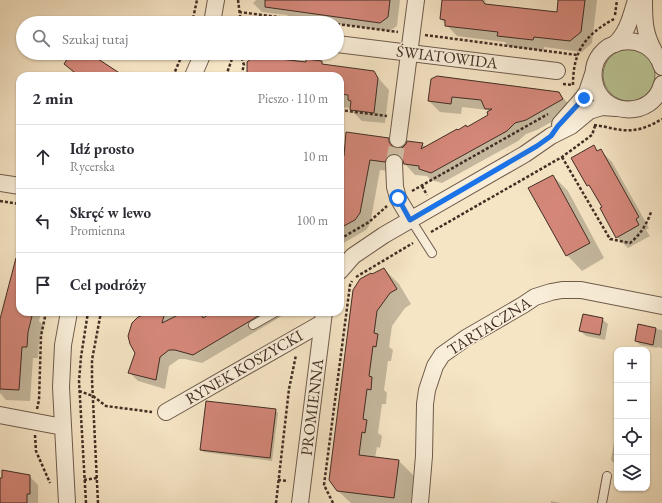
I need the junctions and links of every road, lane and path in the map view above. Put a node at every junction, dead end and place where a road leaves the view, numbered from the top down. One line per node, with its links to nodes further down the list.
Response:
1 (197, 0): 9 (path)
2 (216, 0): 10 (street)
3 (238, 0): 8 (path)
4 (416, 0): 15 (street)
5 (617, 0): 13 (path)
6 (636, 0): 16 (street)
7 (644, 0): 24 (street)
8 (240, 12): 11 (path); 12 (path)
9 (194, 16)
10 (213, 16)
11 (240, 16)
12 (271, 16)
13 (615, 18)
14 (344, 25): 15 (path)
15 (412, 34): 18 (street); 19 (path)
16 (615, 44): 24 (street); 30 (street)
17 (344, 45): 18 (street, ŚWIATOWIDA)
18 (410, 53): 25 (street, ŚWIATOWIDA); 35 (street)
19 (577, 55)
20 (180, 60): 26 (path)
21 (200, 60): 27 (street)
22 (232, 60): 28 (path)
23 (242, 60): 29 (path)
24 (660, 61)
25 (557, 71)
26 (174, 72)
27 (195, 72)
28 (227, 72)
29 (242, 72)
30 (594, 72): 32 (street); 37 (street)
31 (660, 92): 32 (street)
32 (616, 108): 37 (street)
33 (344, 111): 35 (path)
34 (552, 112): 43 (path)
35 (401, 118): 38 (street)
36 (595, 126): 39 (path)
37 (551, 136): 47 (street)
38 (398, 139)
39 (562, 157): 46 (path); 49 (path)
40 (394, 163): 43 (street)
41 (0, 183): 42 (street)
42 (16, 185)
43 (398, 198): 47 (street); 48 (path)
44 (0, 200): 45 (path)
45 (16, 203)
46 (651, 212)
47 (410, 220): 49 (lane); 51 (street)
48 (344, 237)
49 (423, 237): 50 (lane); 70 (path)
50 (432, 253)
51 (344, 266)
52 (662, 306): 71 (street, TARTACZNA)
53 (68, 316): 63 (street)
54 (87, 316): 66 (path)
55 (100, 316): 60 (path)
56 (269, 316): 58 (lane)
57 (323, 318): 59 (street, RYNEK KOSZYCKI); 69 (street, PROMIENNA)
58 (253, 326)
59 (303, 334): 61 (street, RYNEK KOSZYCKI); 68 (path)
60 (92, 396): 61 (path); 67 (path)
61 (166, 412)
62 (0, 415): 63 (street)
63 (63, 427): 65 (street)
64 (607, 476): 72 (lane)
65 (67, 503)
66 (86, 503)
67 (98, 503)
68 (276, 503)
69 (300, 503)
70 (333, 503)
71 (420, 503)
72 (602, 503)

